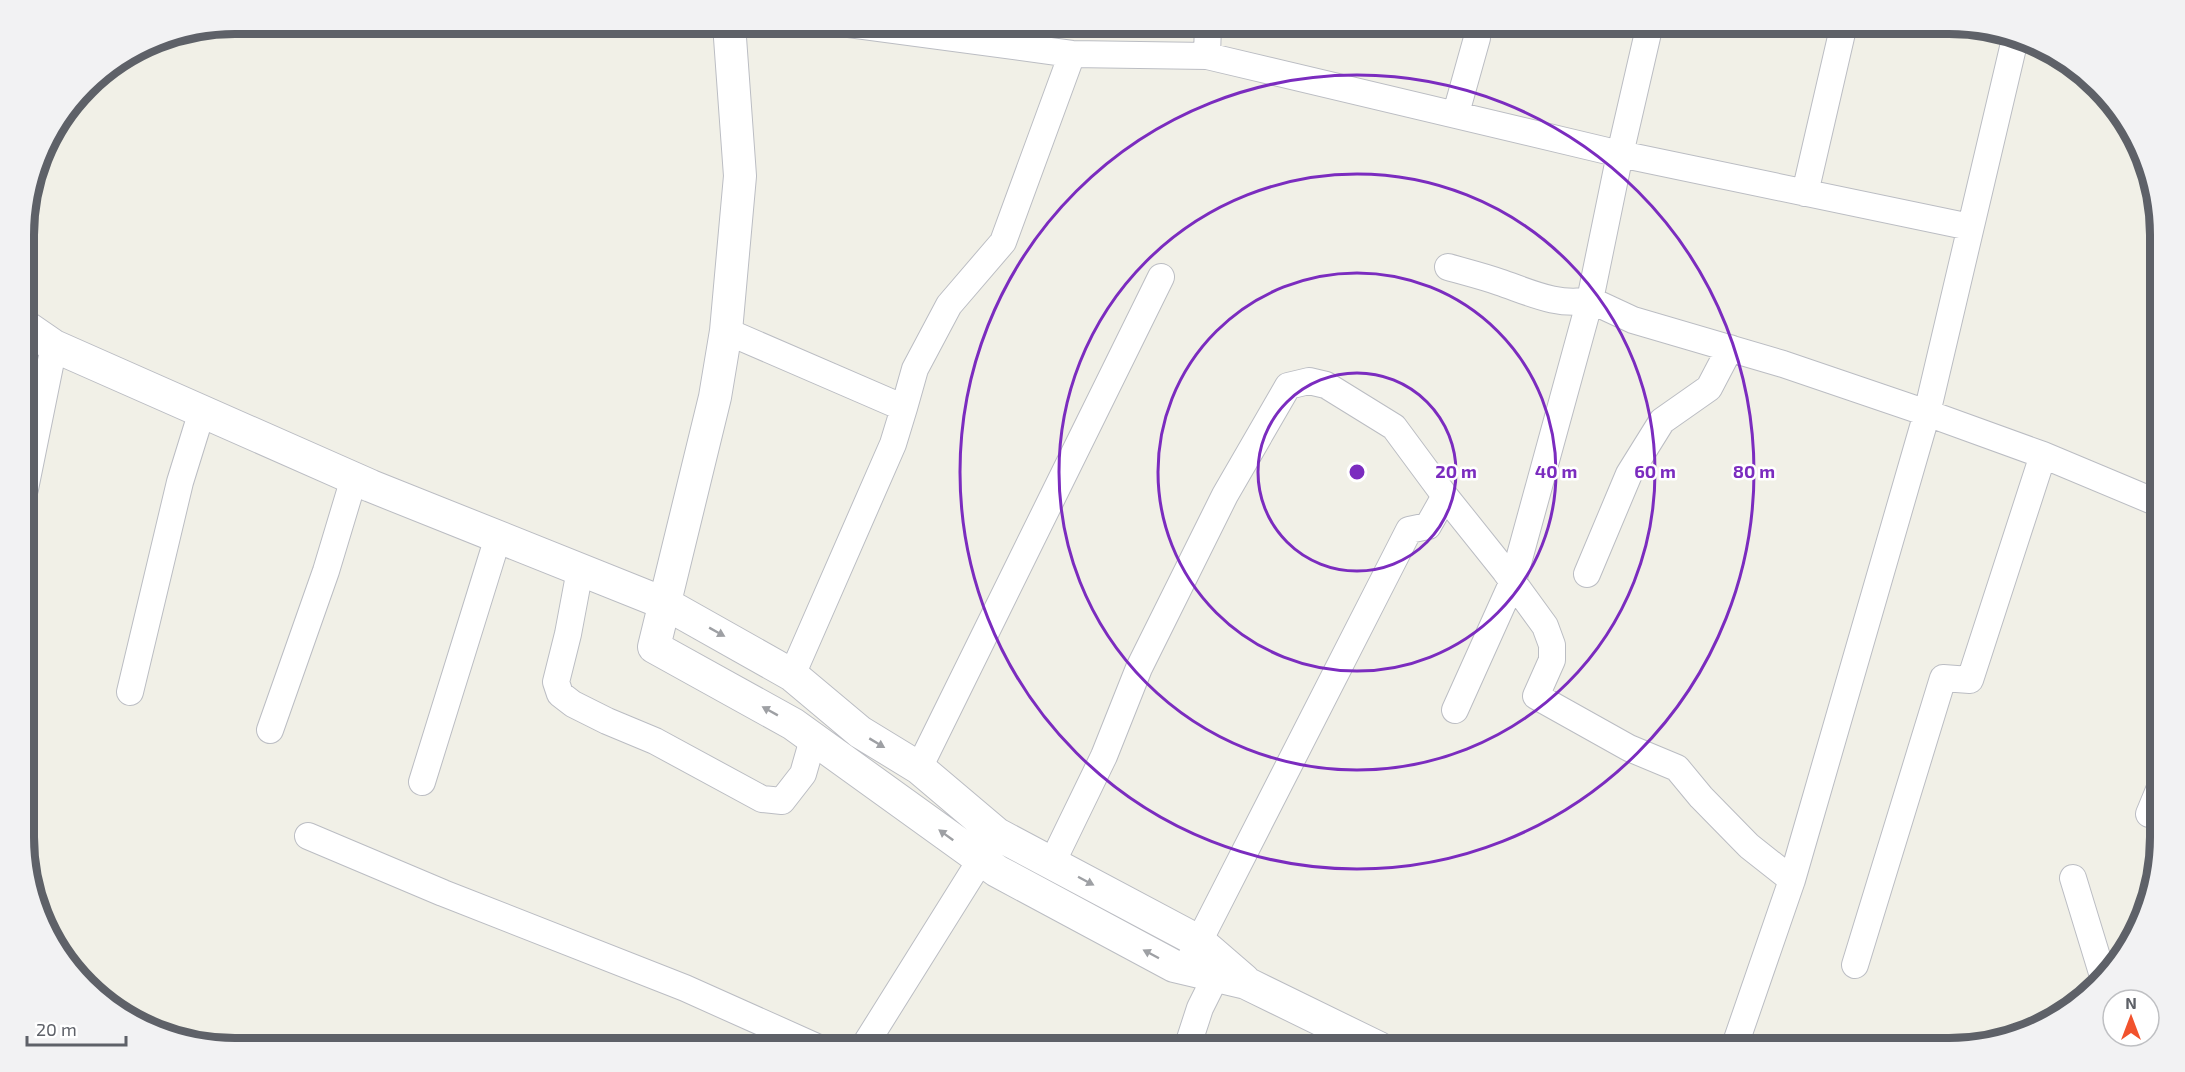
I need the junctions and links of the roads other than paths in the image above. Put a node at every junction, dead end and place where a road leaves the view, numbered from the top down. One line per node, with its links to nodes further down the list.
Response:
1 (730, 34): 17 (street)
2 (923, 34): 8 (street)
3 (1208, 34): 9 (street)
4 (1477, 34): 10 (street)
5 (1648, 34): 11 (street)
6 (1842, 34): 12 (street)
7 (2014, 45): 13 (street)
8 (1072, 54): 9 (street); 21 (street)
9 (1207, 56): 10 (street)
10 (1456, 113): 11 (street)
11 (1620, 154): 12 (street); 16 (street)
12 (1805, 193): 13 (street)
13 (1970, 227): 23 (street)
14 (1448, 267): 16 (street)
15 (1161, 277): 39 (street)
16 (1590, 300): 20 (street); 32 (street)
17 (726, 331): 21 (street); 33 (street)
18 (35, 333): 19 (street)
19 (54, 346): 22 (street); 24 (street)
20 (1730, 348): 23 (street); 31 (street)
21 (904, 408): 34 (street)
22 (202, 411): 26 (street); 35 (street)
23 (1927, 413): 25 (street); 45 (street)
24 (35, 441)
25 (2043, 455): 28 (street); 46 (street)
26 (354, 478): 29 (street); 37 (street)
27 (1445, 496): 32 (street); 43 (street); 47 (street)
28 (2150, 500)
29 (498, 537): 30 (street); 40 (street)
30 (580, 570): 33 (street); 38 (street)
31 (1587, 574)
32 (1513, 581): 36 (street); 45 (street)
33 (666, 604): 34 (street, one-way to 34); 38 (street, one-way to 33)
34 (792, 675): 39 (street, one-way to 39)
35 (130, 692)
36 (1455, 710)
37 (270, 730)
38 (813, 739): 42 (street, one-way to 38)
39 (919, 768): 42 (street)
40 (423, 782)
41 (308, 836): 52 (street)
42 (989, 847): 43 (street); 47 (street, one-way to 42); 53 (street)
43 (1052, 863): 47 (street, one-way to 47)
44 (2073, 878): 48 (street)
45 (1792, 880): 51 (street)
46 (1855, 965)
47 (1214, 966): 49 (street); 50 (street)
48 (2101, 969)
49 (1190, 1037)
50 (1357, 1037)
51 (1738, 1037)
52 (796, 1038)
53 (869, 1038)

